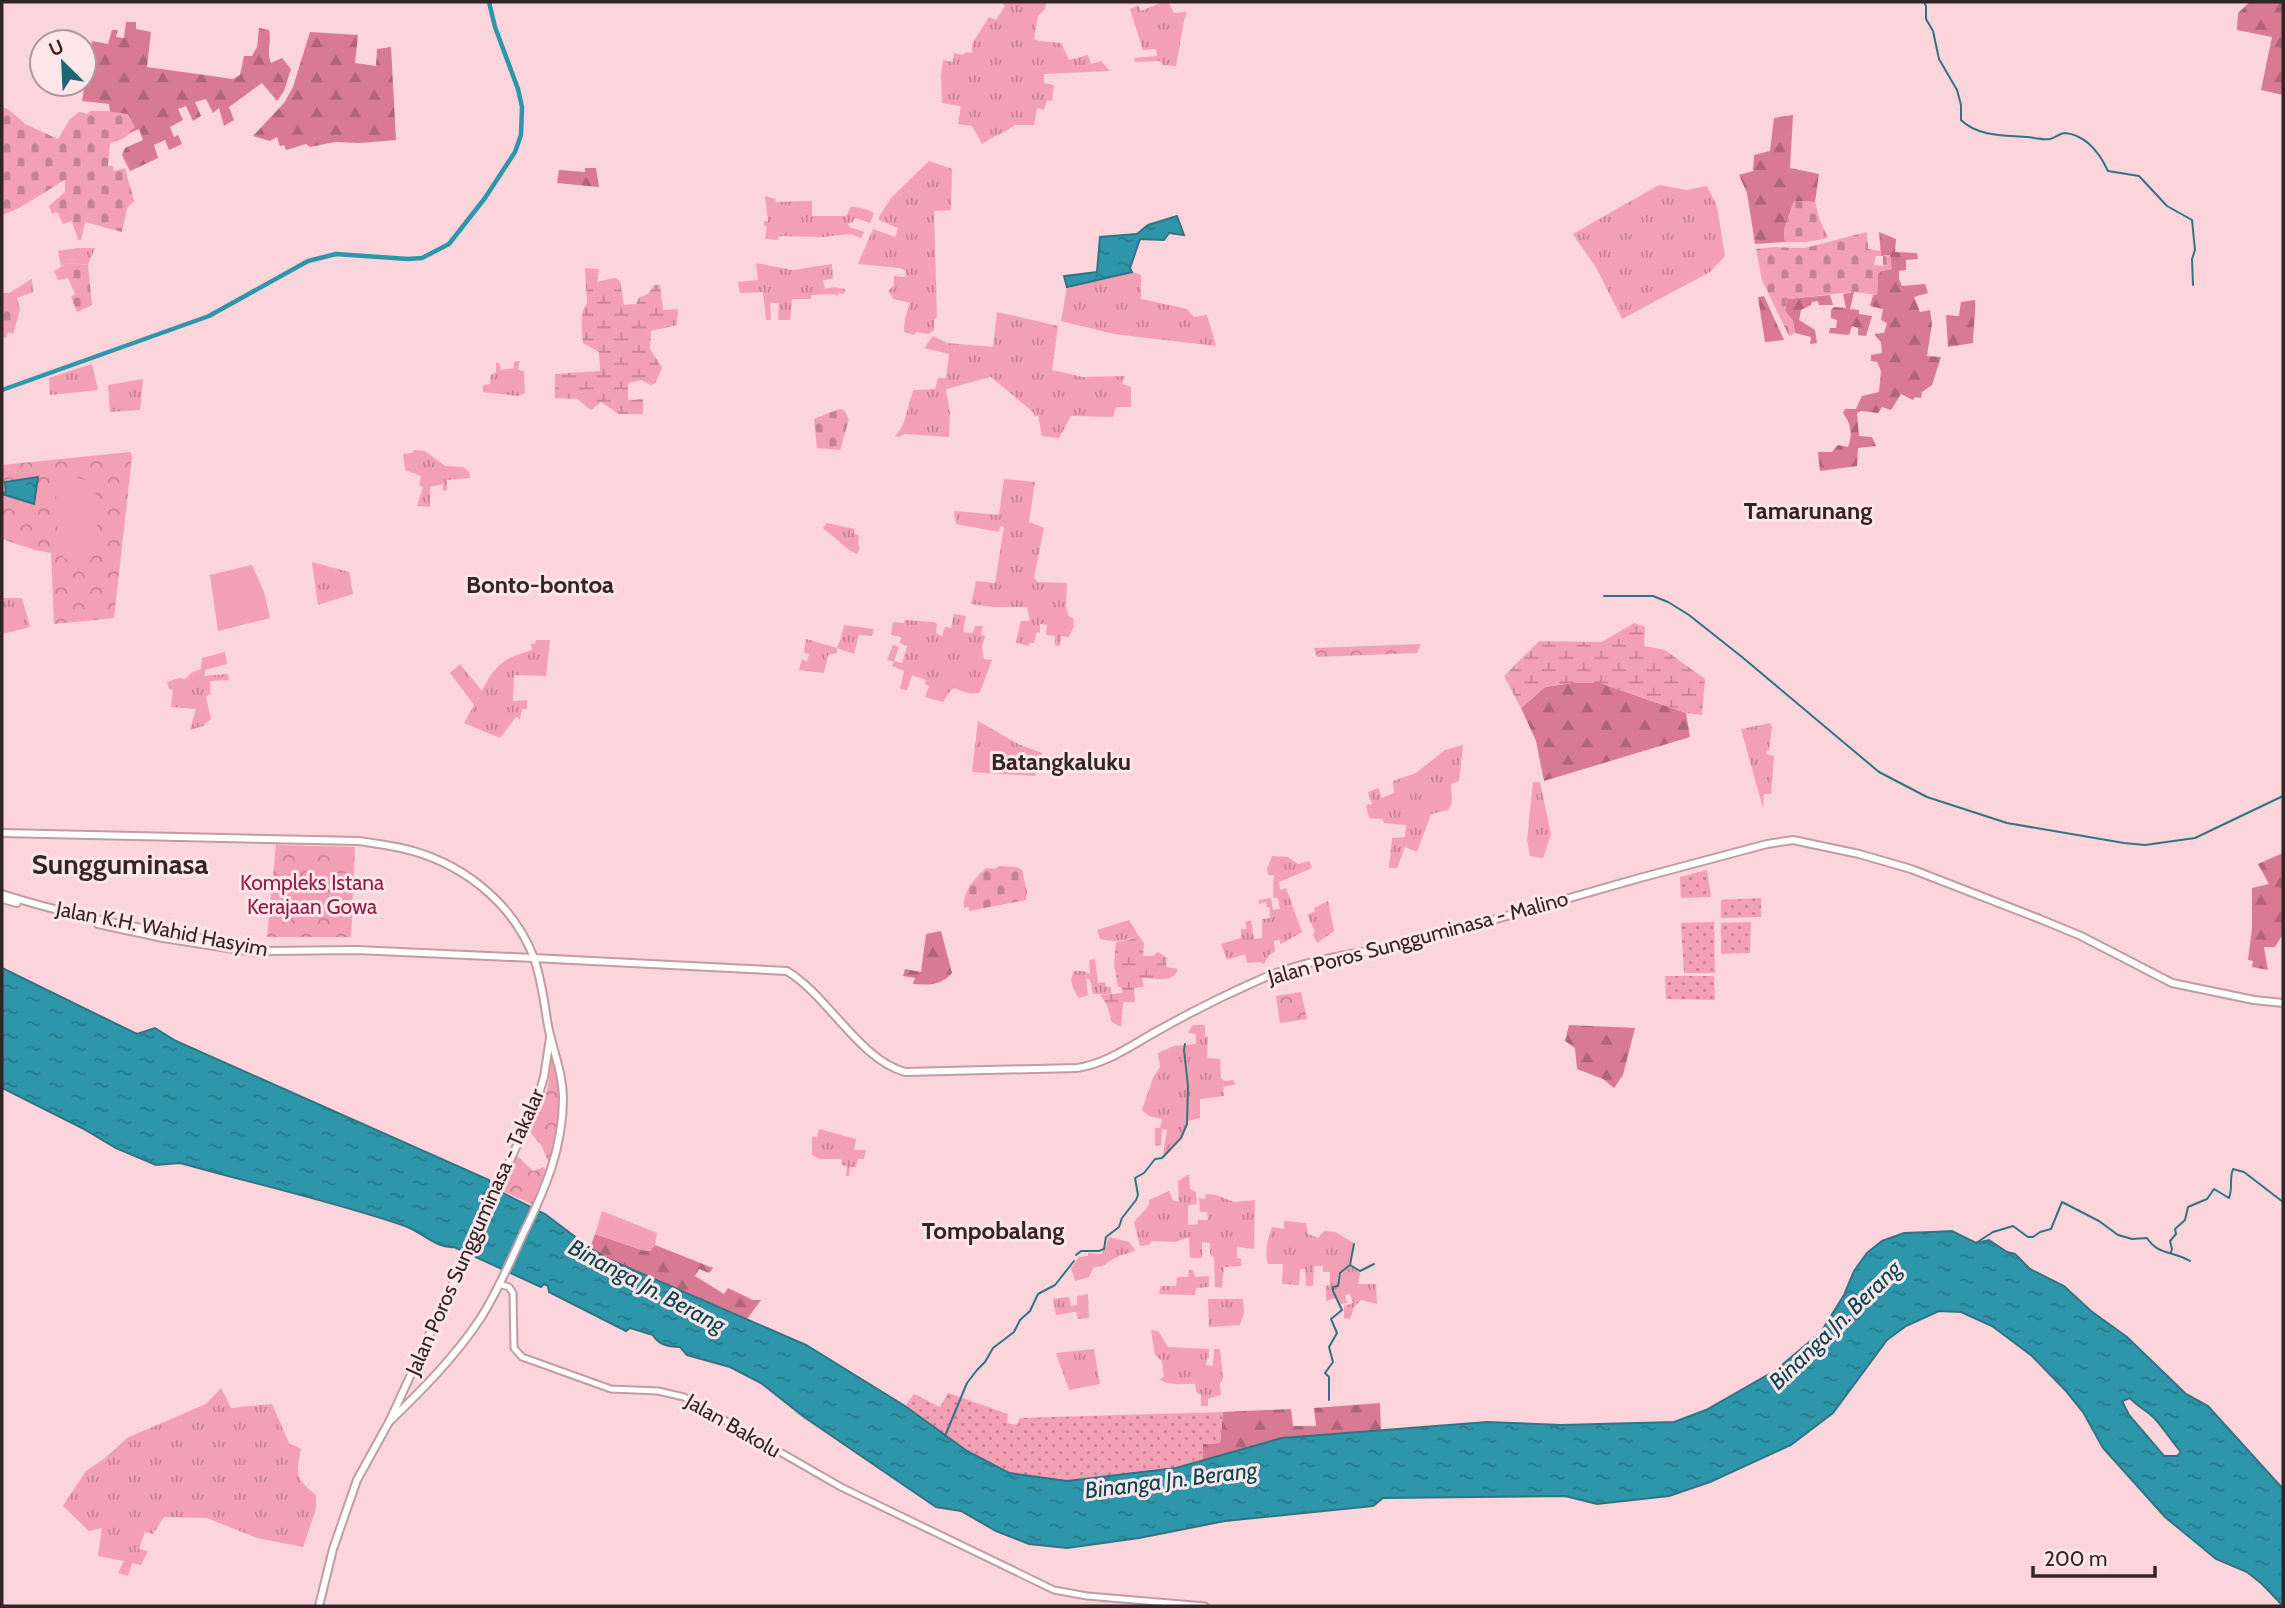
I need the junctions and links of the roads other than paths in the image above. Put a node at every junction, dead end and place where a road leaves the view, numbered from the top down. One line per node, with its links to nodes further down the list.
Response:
1 (2, 832): 4 (main road)
2 (2, 897): 3 (main road, Jalan K.H. Wahid Hasyim); 3 (main road, Jalan K.H. Wahid Hasyim)
3 (268, 951): 4 (main road, Jalan K.H. Wahid Hasyim)
4 (533, 958): 5 (main road, Jalan Poros Sungguminasa - Malino); 6 (main road)
5 (2283, 1003)
6 (550, 1038): 7 (main road, Jalan Poros Sungguminasa - Takalar); 8 (main road, Jalan Poros Sungguminasa - Takalar)
7 (500, 1282): 9 (main road, Jalan Poros Sungguminasa - Takalar); 12 (main road, Jalan Bakolu)
8 (400, 1398): 9 (main road); 10 (main road, Jalan Poros Sungguminasa - Takalar)
9 (409, 1403): 10 (main road, Jalan Poros Sungguminasa - Takalar)
10 (388, 1422): 11 (main road, Jalan Poros Sungguminasa - Takalar)
11 (319, 1606)
12 (1205, 1606)

